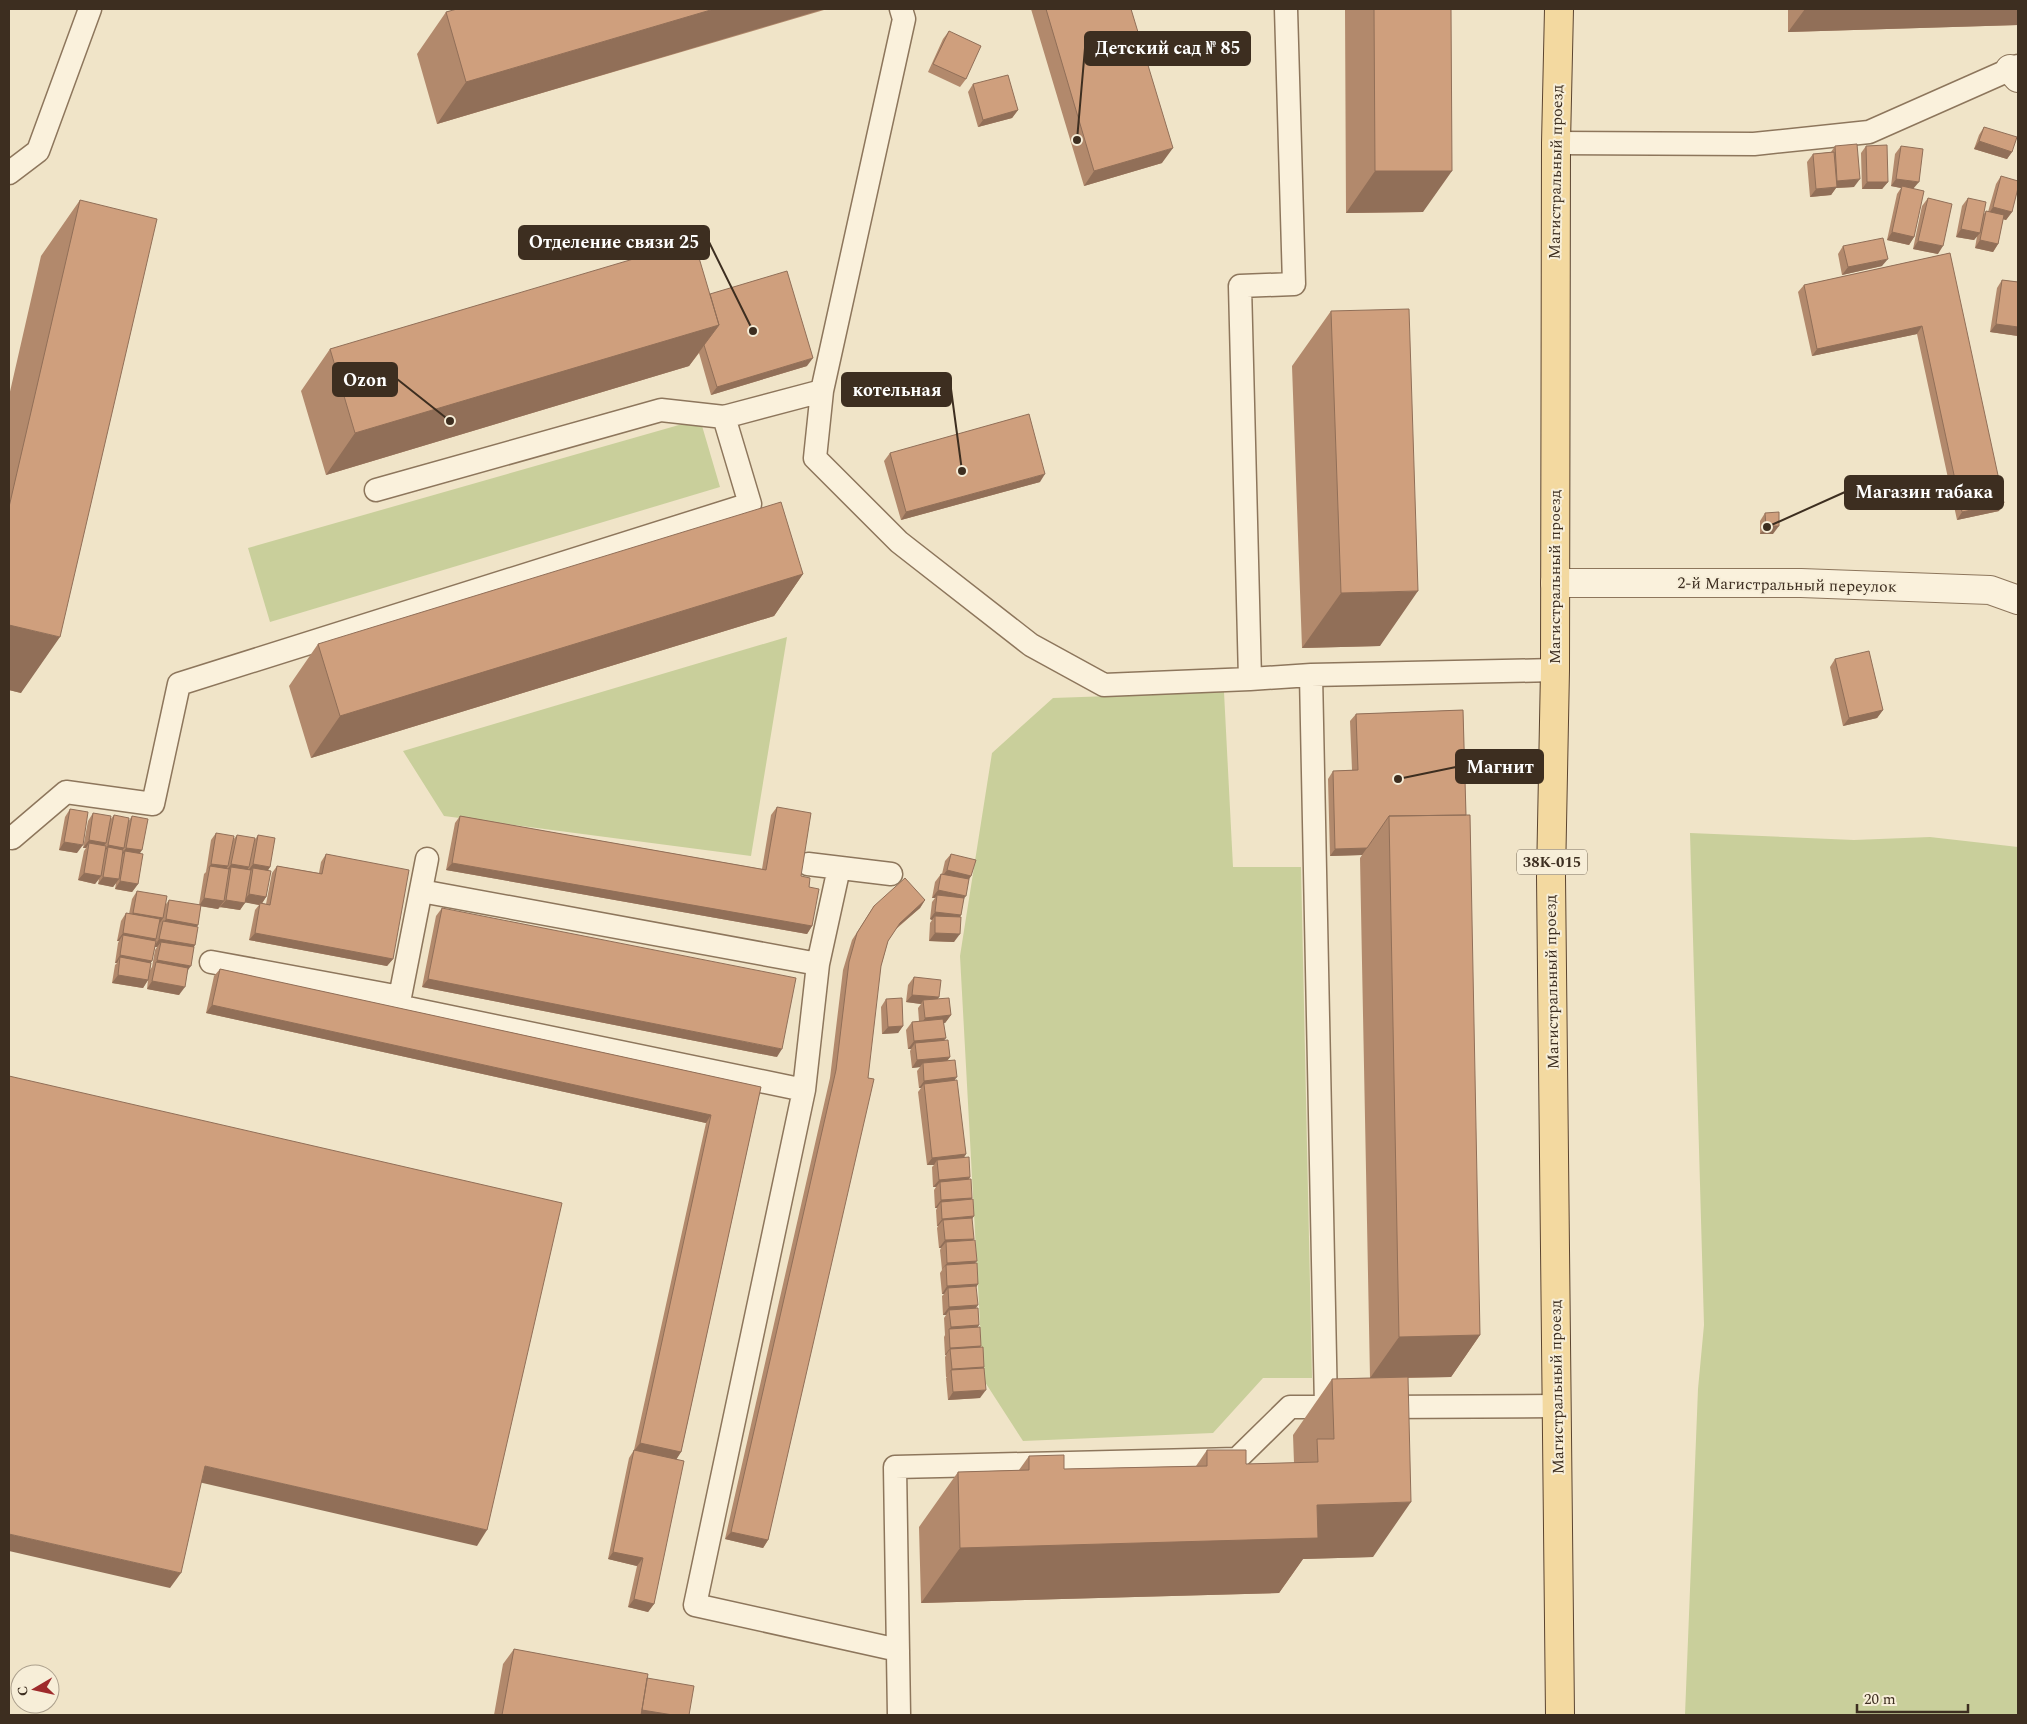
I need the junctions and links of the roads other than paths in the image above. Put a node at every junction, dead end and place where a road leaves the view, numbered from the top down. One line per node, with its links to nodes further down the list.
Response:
1 (90, 9): 7 (lane)
2 (901, 9): 8 (lane)
3 (1286, 9): 15 (lane)
4 (1559, 9): 6 (main road, Магистральный проезд / 38К-015)
5 (2016, 71): 6 (lane)
6 (1556, 143): 11 (main road, Магистральный проезд / 38К-015)
7 (9, 173)
8 (822, 391): 9 (lane); 15 (lane)
9 (724, 417): 10 (lane); 16 (lane)
10 (376, 490)
11 (1555, 583): 12 (street, 2-й Магистральный переулок); 13 (main road, Магистральный проезд / 38К-015)
12 (2018, 600)
13 (1556, 670): 14 (lane); 26 (main road, Магистральный проезд / 38К-015)
14 (1311, 675): 15 (lane); 27 (lane)
15 (1250, 679)
16 (9, 838)
17 (427, 859): 21 (lane)
18 (808, 864): 19 (lane)
19 (839, 868): 20 (lane); 23 (lane)
20 (890, 874)
21 (421, 892): 23 (lane); 24 (lane)
22 (211, 962): 24 (lane)
23 (818, 964): 25 (lane)
24 (400, 997): 25 (lane)
25 (804, 1090): 28 (lane)
26 (1557, 1406): 27 (lane); 30 (main road, Магистральный проезд / 38К-015)
27 (1326, 1408): 28 (lane)
28 (898, 1650): 29 (lane)
29 (898, 1715)
30 (1560, 1715)

